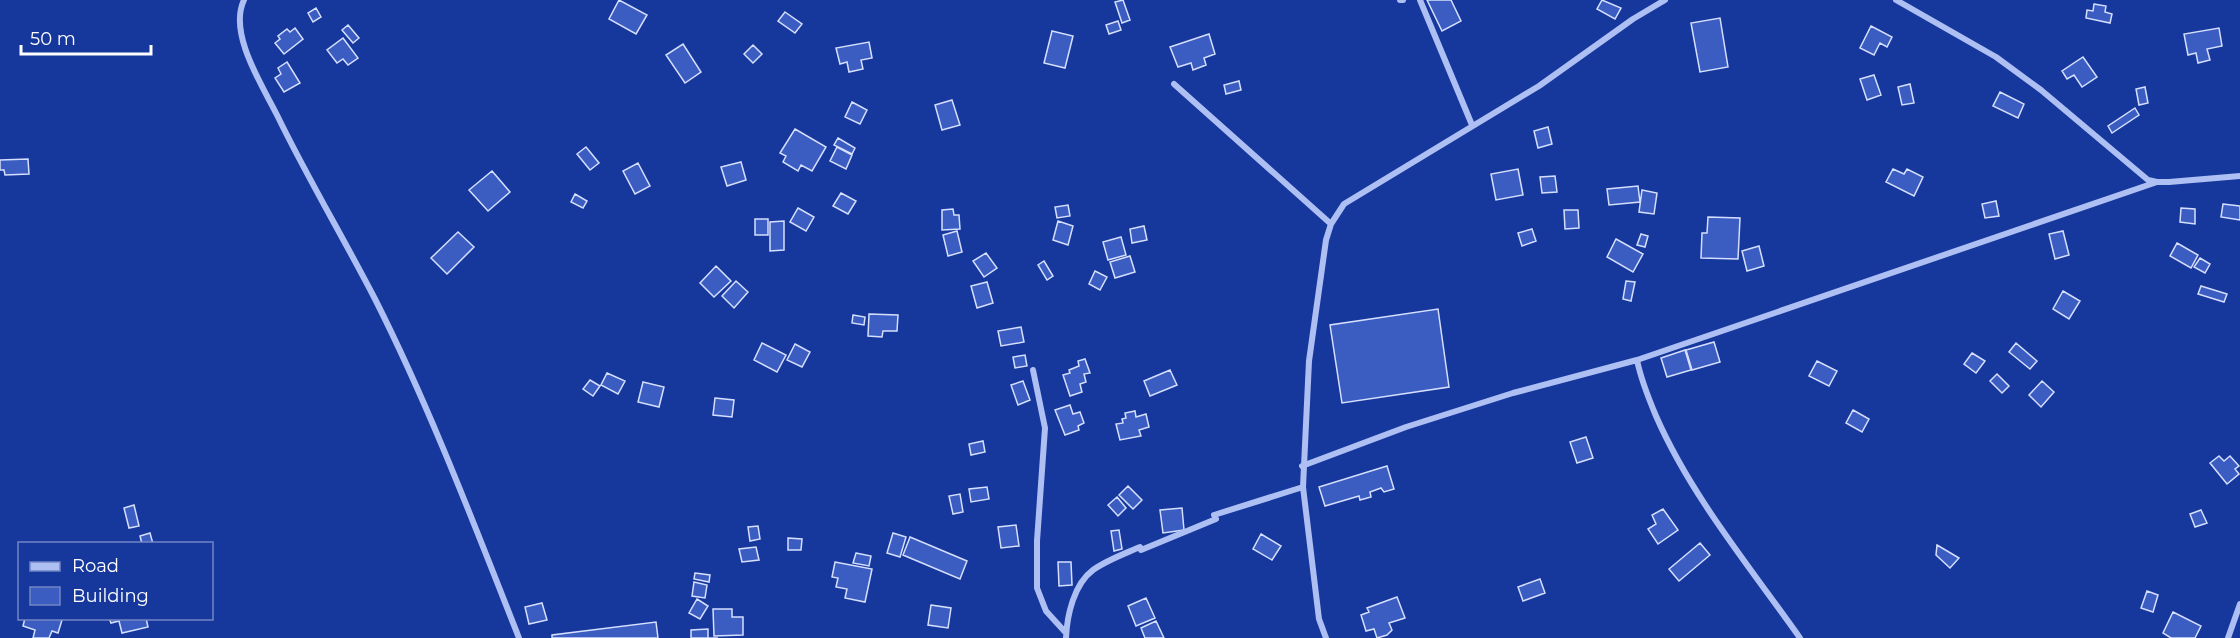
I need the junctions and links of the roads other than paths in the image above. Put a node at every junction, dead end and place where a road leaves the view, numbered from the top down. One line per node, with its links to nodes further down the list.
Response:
1 (244, 0): 16 (street)
2 (1420, 0): 6 (street)
3 (1665, 0): 6 (street)
4 (1896, 0): 8 (street)
5 (1174, 84): 9 (street)
6 (1472, 125): 9 (street)
7 (2240, 176): 8 (street)
8 (2157, 182): 10 (street)
9 (1331, 224): 12 (street)
10 (1637, 360): 12 (street); 18 (street)
11 (1033, 370): 15 (street)
12 (1302, 466): 13 (street)
13 (1302, 487): 15 (street); 17 (street)
14 (2240, 604): 19 (street)
15 (1066, 635)
16 (519, 638)
17 (1326, 638)
18 (1800, 638)
19 (2228, 638)

